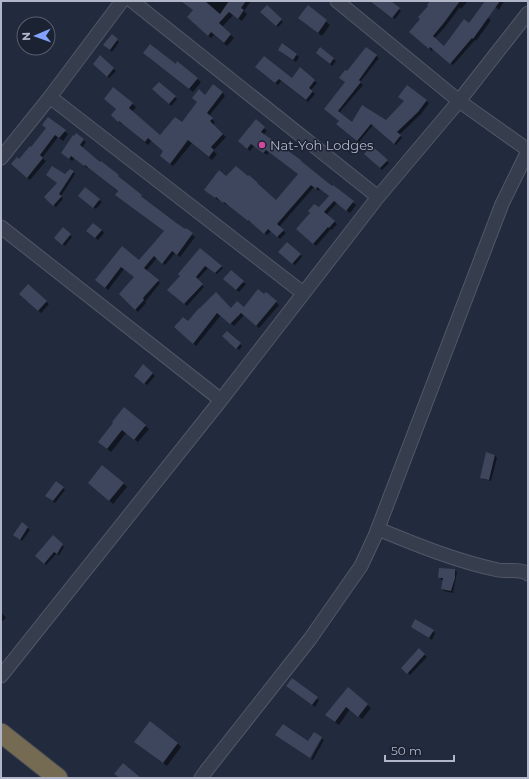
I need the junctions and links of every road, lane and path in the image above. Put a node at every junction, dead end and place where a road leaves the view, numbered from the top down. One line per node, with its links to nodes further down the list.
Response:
1 (122, 1): 5 (street)
2 (132, 1): 9 (street)
3 (337, 1): 6 (street)
4 (528, 13): 6 (street)
5 (50, 97): 8 (street); 11 (street)
6 (459, 101): 7 (street); 9 (street)
7 (528, 151): 13 (street)
8 (1, 158)
9 (378, 197): 11 (street)
10 (1, 227): 12 (street)
11 (303, 293): 12 (street)
12 (221, 400): 15 (street)
13 (378, 529): 14 (street); 18 (street)
14 (528, 574)
15 (1, 676)
16 (1, 733): 17 (highway)
17 (58, 778)
18 (201, 778)

